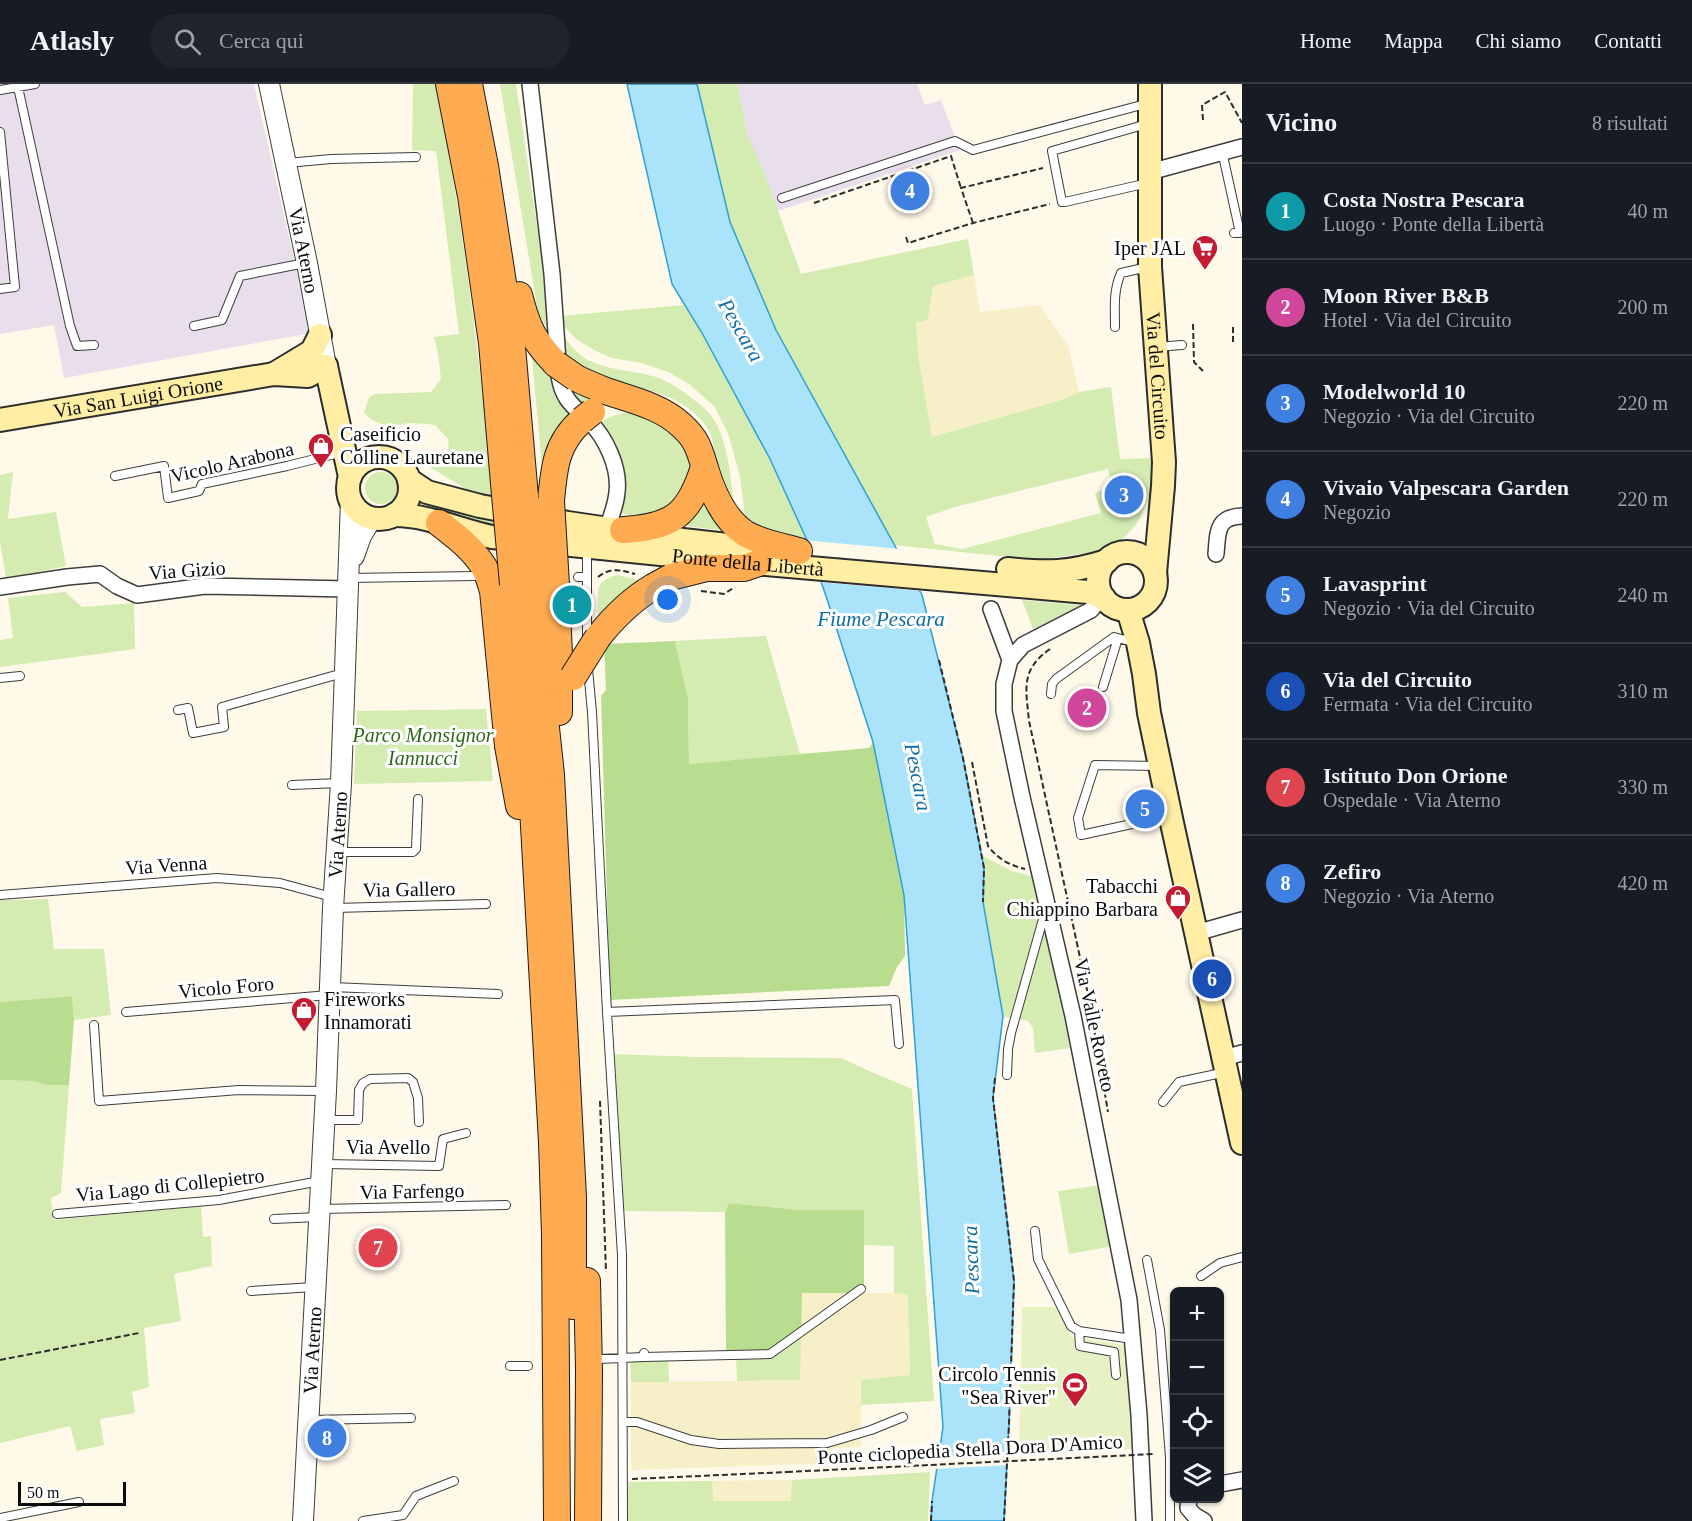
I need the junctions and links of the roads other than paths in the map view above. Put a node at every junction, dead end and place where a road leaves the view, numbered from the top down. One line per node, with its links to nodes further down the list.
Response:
1 (35, 84): 6 (lane)
2 (269, 84): 13 (street, Via Aterno)
3 (449, 84): 39 (highway)
4 (469, 84): 17 (highway)
5 (530, 84): 45 (street)
6 (18, 87): 7 (lane); 24 (lane)
7 (0, 90)
8 (1150, 103): 14 (main road, Via del Circuito); 14 (lane); 15 (lane)
9 (0, 132): 20 (lane)
10 (1242, 147): 11 (street)
11 (1222, 151): 14 (street); 16 (lane)
12 (416, 157): 13 (lane)
13 (286, 163): 18 (street, Via Aterno)
14 (1149, 176): 19 (main road, Via del Circuito)
15 (782, 198)
16 (1234, 233)
17 (498, 247): 29 (highway); 39 (highway)
18 (307, 263): 21 (lane); 23 (street, Via Aterno)
19 (1150, 267): 22 (lane, Via del Circuito); 26 (main road, Via del Circuito)
20 (0, 289)
21 (194, 327)
22 (1115, 327)
23 (320, 335): 27 (street, Via Aterno); 28 (main road, Via San Luigi Orione)
24 (94, 345)
25 (1182, 345): 26 (lane)
26 (1155, 347): 38 (main road, Via del Circuito)
27 (326, 366): 28 (main road, Via San Luigi Orione); 30 (main road, Via Aterno)
28 (285, 372): 30 (main road); 31 (main road, Via San Luigi Orione)
29 (635, 400): 34 (highway); 55 (highway, bridge)
30 (335, 406): 32 (main road, Via Aterno); 33 (main road, Via Aterno)
31 (0, 420)
32 (344, 452): 35 (lane, Vicolo Arabona); 36 (main road, Via Aterno)
33 (380, 457): 36 (main road); 37 (main road)
34 (705, 467): 45 (highway); 47 (highway)
35 (115, 476)
36 (350, 477): 40 (main road)
37 (409, 480): 41 (main road); 45 (main road, Ponte della Libertà)
38 (1163, 486): 49 (main road, Via del Circuito); 53 (main road, Via del Circuito)
39 (515, 496): 55 (highway, bridge)
40 (351, 500): 43 (main road); 56 (street, Via Aterno)
41 (394, 515): 43 (main road); 44 (main road, Ponte della Libertà)
42 (1242, 516): 50 (street)
43 (372, 518): 56 (street, Via Aterno)
44 (439, 523): 46 (main road, Ponte della Libertà); 55 (highway)
45 (615, 529): 47 (main road, Ponte della Libertà)
46 (587, 547): 47 (main road, Ponte della Libertà); 55 (lane)
47 (731, 549): 48 (highway); 52 (highway); 70 (highway, bridge)
48 (799, 551): 54 (main road, Ponte della Libertà)
49 (1131, 553): 51 (main road); 53 (main road)
50 (1216, 554)
51 (1107, 561): 54 (main road, Ponte della Libertà); 58 (main road)
52 (759, 563): 54 (main road, Ponte della Libertà)
53 (1155, 573): 59 (main road)
54 (1020, 578): 58 (main road, Ponte della Libertà)
55 (528, 579): 56 (lane); 70 (highway); 77 (highway); 87 (lane); 95 (highway)
56 (347, 584): 57 (street, Via Gizio); 64 (street, Via Aterno)
57 (0, 586)
58 (1101, 595): 59 (main road); 63 (street)
59 (1138, 606): 71 (main road)
60 (991, 609): 63 (street)
61 (1118, 638): 62 (lane); 67 (lane); 68 (lane)
62 (1132, 642)
63 (1010, 660): 81 (street, Via Valle Roveto)
64 (344, 673): 69 (lane); 72 (street, Via Aterno)
65 (20, 676): 66 (lane)
66 (0, 678)
67 (1103, 687)
68 (1051, 694)
69 (178, 710)
70 (559, 718): 77 (highway)
71 (1160, 766): 75 (main road); 75 (lane)
72 (341, 783): 73 (lane); 76 (street, Via Aterno)
73 (292, 785)
74 (418, 799): 76 (lane)
75 (1170, 815): 83 (main road)
76 (336, 852): 79 (street, Via Aterno)
77 (556, 860): 89 (highway)
78 (0, 895): 79 (lane, Via Venna)
79 (333, 903): 80 (lane, Via Gallero); 84 (street, Via Aterno)
80 (486, 904)
81 (1047, 905): 92 (lane); 113 (street, Via Valle Roveto)
82 (1242, 920): 83 (street)
83 (1196, 933): 91 (main road)
84 (329, 991): 85 (lane, Vicolo Foro); 86 (lane, Vicolo Foro); 93 (street, Via Aterno)
85 (498, 994)
86 (126, 1012)
87 (607, 1012): 90 (lane); 114 (lane)
88 (94, 1025): 93 (lane)
89 (566, 1034): 135 (highway); 136 (highway)
90 (899, 1044)
91 (1231, 1061): 94 (lane); 99 (main road)
92 (1007, 1076)
93 (326, 1091): 96 (street, Via Aterno)
94 (1163, 1102)
95 (551, 1119): 133 (highway); 134 (highway)
96 (324, 1120): 97 (lane); 100 (street, Via Aterno)
97 (419, 1122)
98 (466, 1132): 100 (lane, Via Avello)
99 (1242, 1143)
100 (322, 1172): 102 (street, Via Aterno); 103 (lane, Via Lago di Collepietro)
101 (506, 1206): 102 (lane, Via Farfengo)
102 (320, 1213): 104 (lane); 109 (street, Via Aterno)
103 (57, 1214)
104 (274, 1220)
105 (1035, 1231): 112 (lane)
106 (1242, 1257): 108 (lane)
107 (1147, 1260): 123 (lane)
108 (1201, 1276)
109 (316, 1287): 111 (lane); 121 (street, Via Aterno)
110 (861, 1289): 114 (lane)
111 (251, 1292)
112 (1079, 1331): 113 (lane); 118 (lane)
113 (1132, 1339): 138 (street, Via Valle Roveto)
114 (624, 1358): 115 (lane); 122 (lane)
115 (600, 1359)
116 (510, 1366): 117 (lane)
117 (528, 1366)
118 (1116, 1375)
119 (903, 1417): 122 (lane)
120 (411, 1418): 121 (lane)
121 (309, 1420): 131 (street, Via Aterno)
122 (623, 1422): 137 (lane)
123 (1170, 1457)
124 (1242, 1480): 126 (street)
125 (453, 1482): 132 (lane)
126 (1224, 1483)
127 (79, 1502): 130 (lane)
128 (1171, 1503): 139 (lane)
129 (1189, 1503): 140 (street)
130 (0, 1518)
131 (303, 1521)
132 (363, 1521)
133 (542, 1521)
134 (557, 1521)
135 (574, 1521)
136 (588, 1521)
137 (624, 1521)
138 (1144, 1521)
139 (1170, 1521)
140 (1204, 1521)

